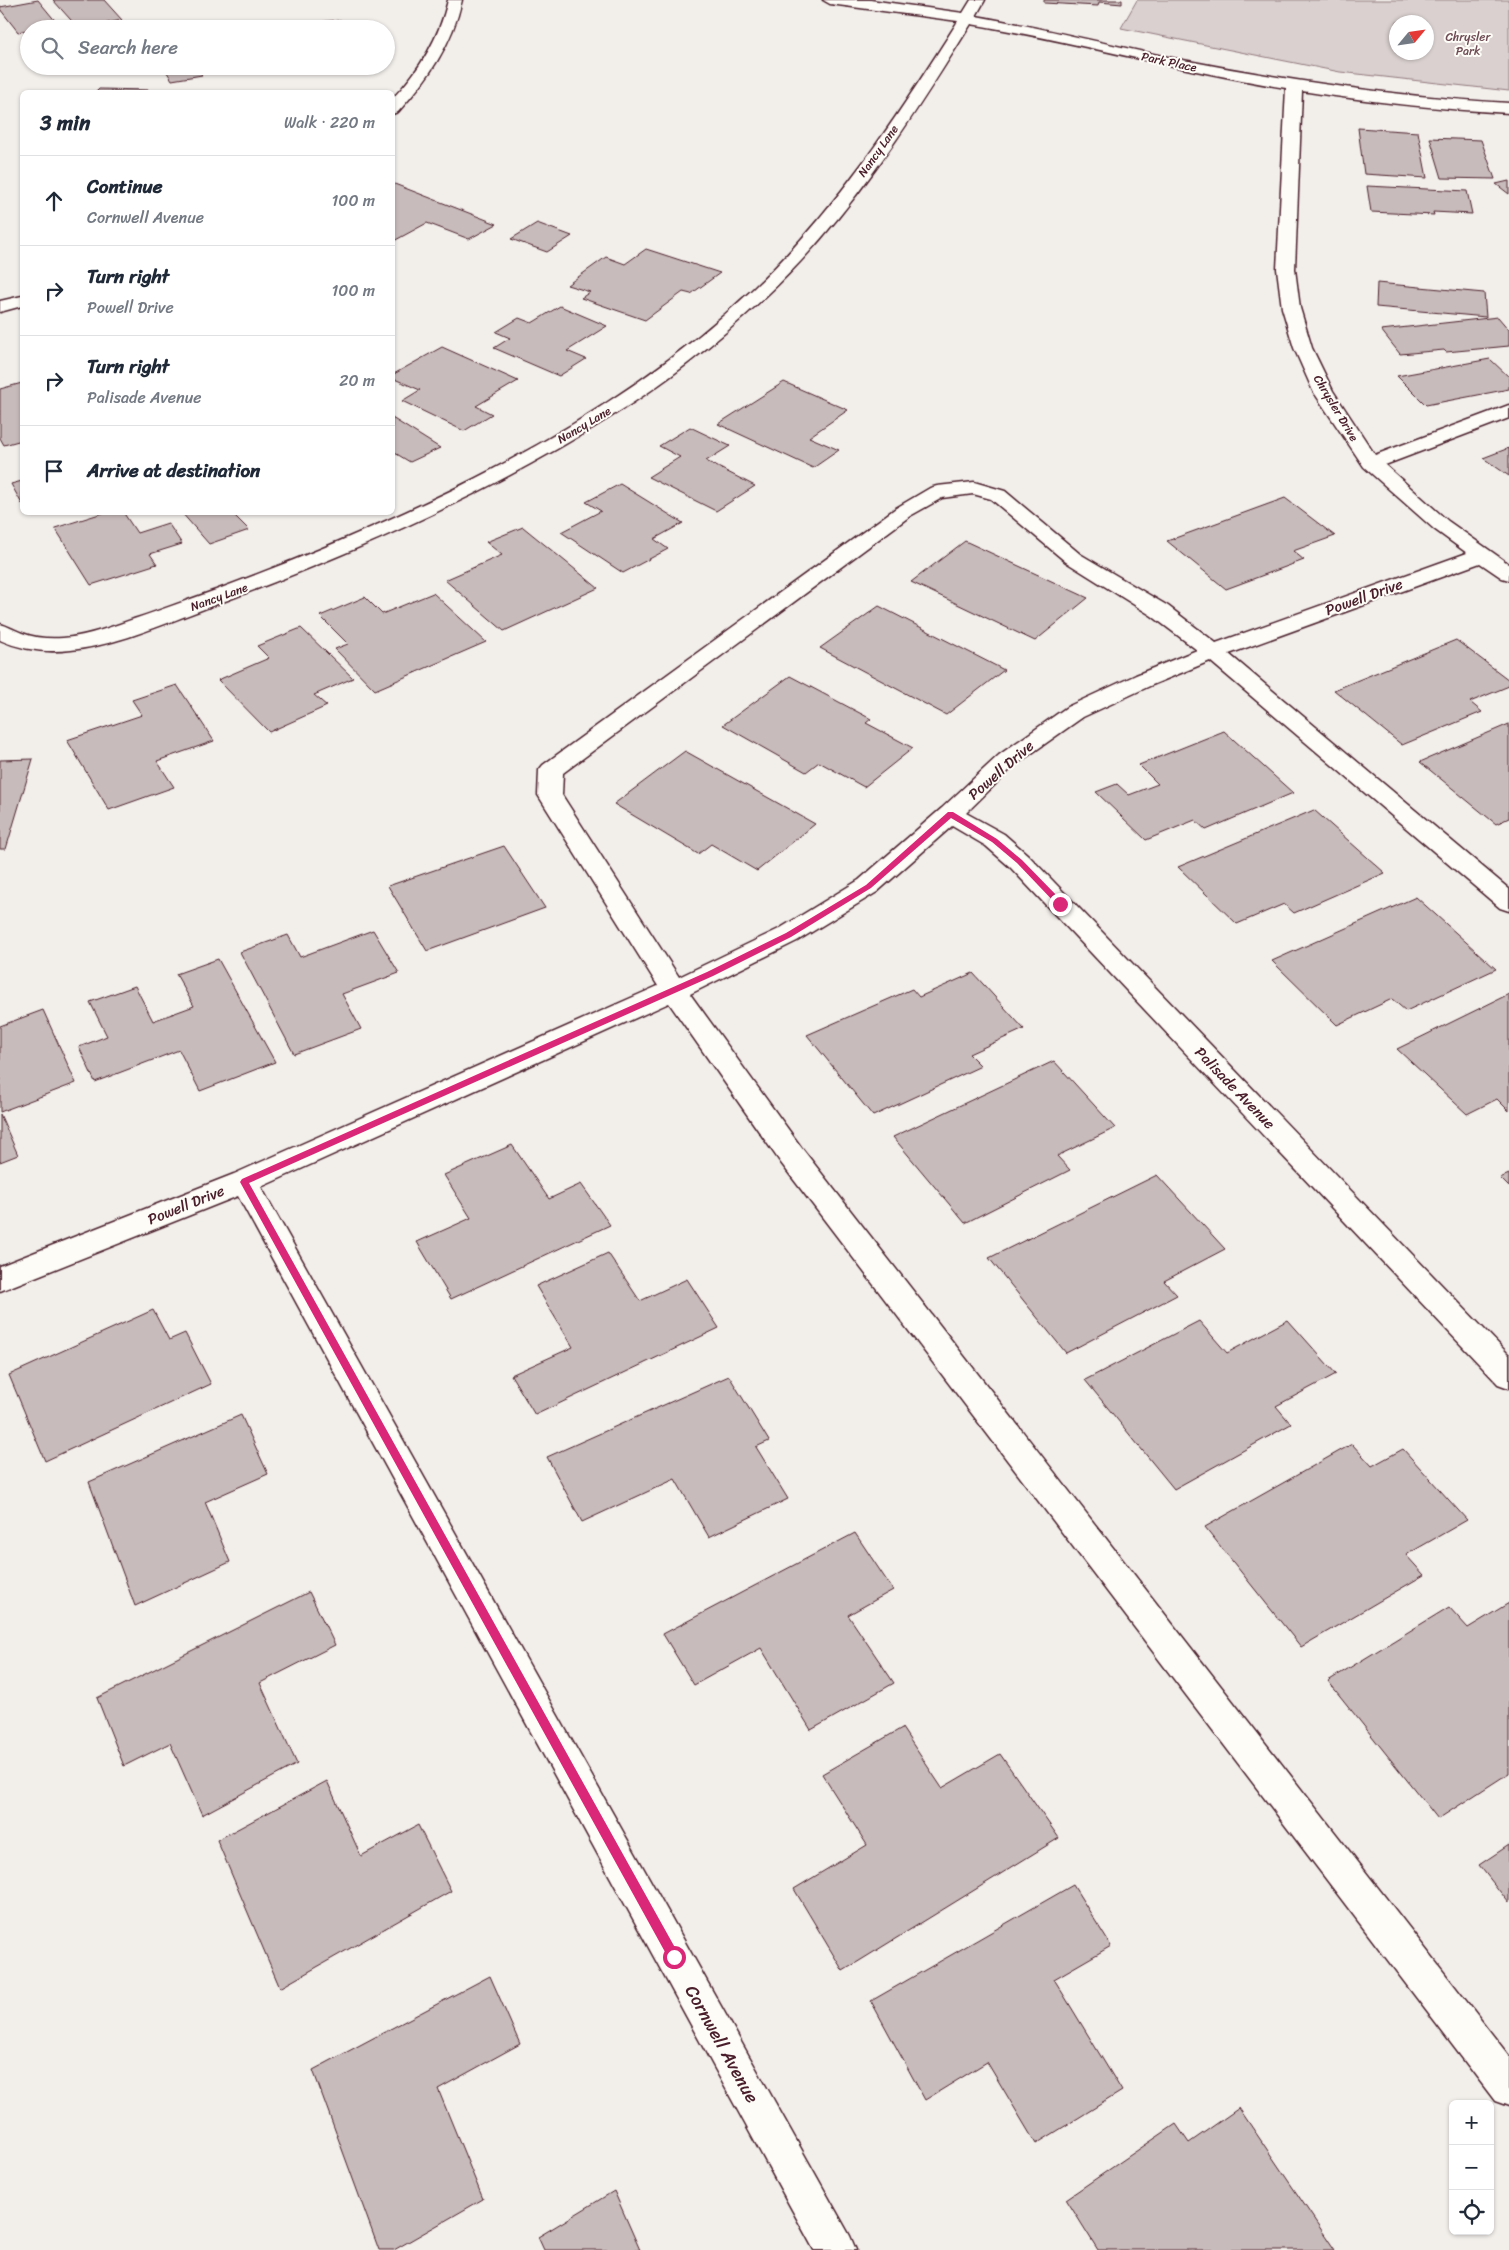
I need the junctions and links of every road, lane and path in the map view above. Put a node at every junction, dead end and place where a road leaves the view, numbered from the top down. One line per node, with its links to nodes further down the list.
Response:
1 (455, 0): 6 (street)
2 (830, 0): 4 (street, Park Place)
3 (978, 0): 4 (street, Nancy Lane)
4 (967, 19): 5 (street, Park Place); 14 (street, Nancy Lane)
5 (1294, 85): 7 (street, Park Place); 11 (street, Chrysler Drive)
6 (395, 106)
7 (1509, 108)
8 (20, 301): 9 (street)
9 (0, 307)
10 (1509, 411): 11 (street)
11 (1371, 463): 12 (street, Chrysler Drive)
12 (1482, 555): 13 (street, Chrysler Drive); 15 (street, Powell Drive)
13 (1509, 574)
14 (0, 631)
15 (1212, 652): 16 (street, Powell Drive); 17 (street); 18 (street)
16 (950, 814): 18 (street, Powell Drive); 21 (street, Palisade Avenue)
17 (1509, 902)
18 (674, 989): 19 (street, Powell Drive); 22 (street)
19 (244, 1182): 20 (street, Powell Drive); 23 (street, Cornwell Avenue)
20 (0, 1279)
21 (1509, 1375)
22 (1509, 2087)
23 (836, 2250)

